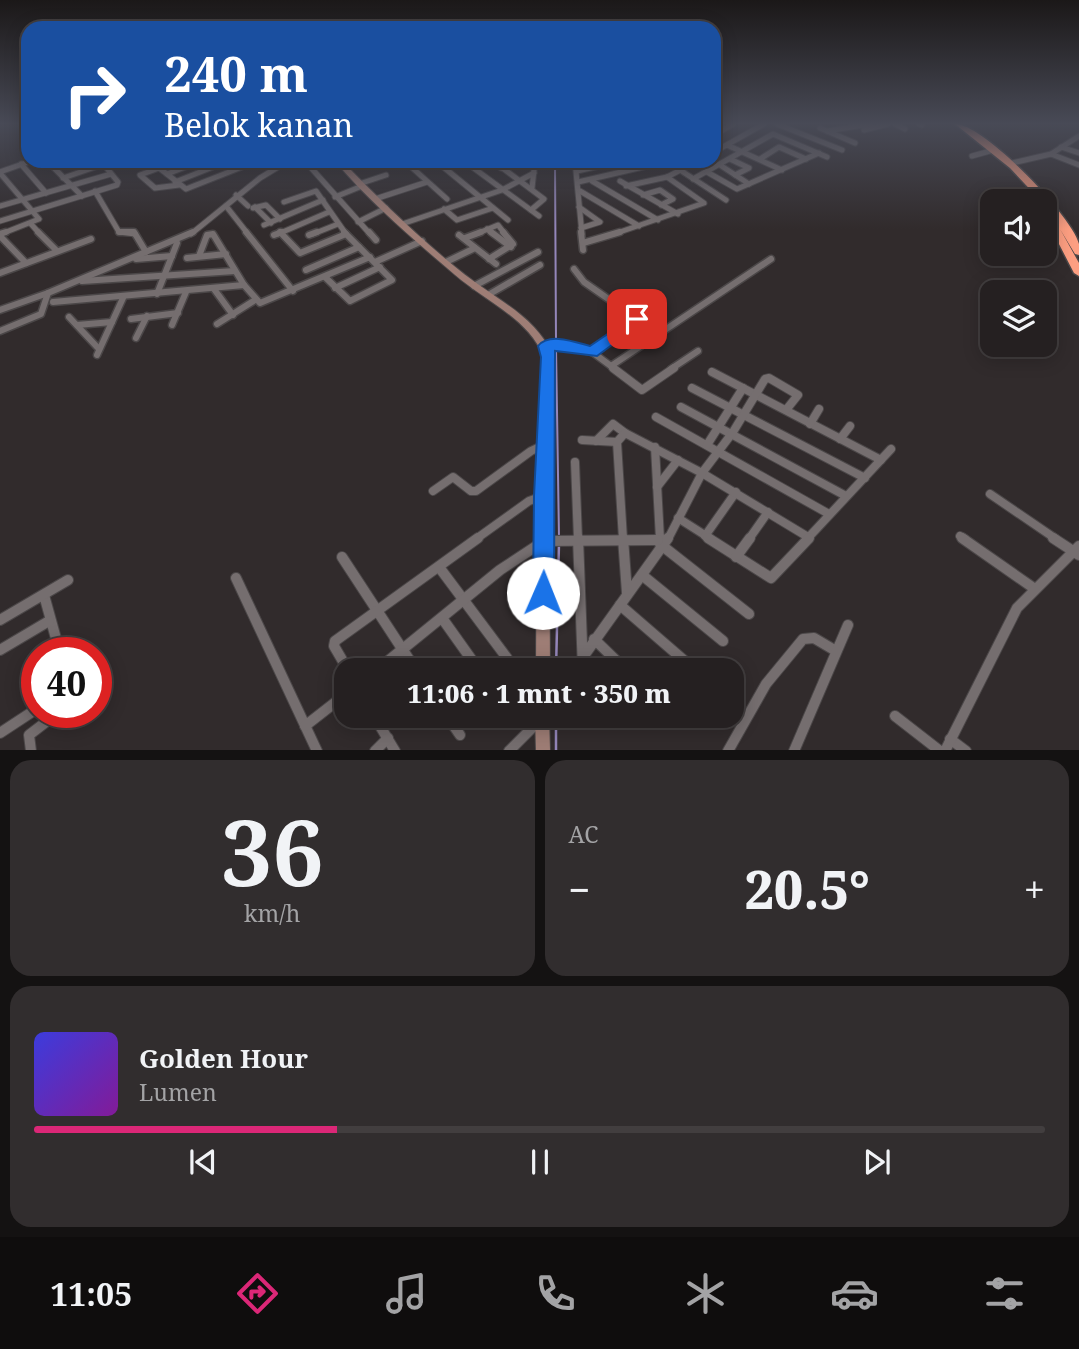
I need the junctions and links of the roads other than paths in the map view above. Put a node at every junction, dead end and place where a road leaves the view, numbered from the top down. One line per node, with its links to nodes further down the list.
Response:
1 (730, 159): 9 (street); 43 (street)
2 (760, 159): 34 (street)
3 (806, 159): 34 (street)
4 (997, 159): 58 (highway)
5 (1007, 159): 7 (highway)
6 (1029, 159): 7 (street)
7 (1012, 163): 110 (highway)
8 (21, 164): 37 (street)
9 (721, 164)
10 (721, 166): 43 (street)
11 (24, 168): 62 (street)
12 (55, 168): 45 (street)
13 (89, 168): 45 (street)
14 (106, 168): 40 (street)
15 (150, 168): 52 (street)
16 (160, 168): 41 (street)
17 (183, 168): 41 (street)
18 (212, 168): 52 (street)
19 (240, 168): 52 (street)
20 (276, 168): 63 (street)
21 (311, 168): 67 (street)
22 (344, 168): 54 (street)
23 (412, 168): 49 (street)
24 (445, 168): 66 (street)
25 (473, 168): 59 (street)
26 (501, 168): 50 (street)
27 (534, 168): 39 (street)
28 (576, 168): 35 (street)
29 (584, 168): 35 (street)
30 (642, 168): 47 (street)
31 (676, 168): 36 (street)
32 (685, 168): 36 (street)
33 (714, 168): 38 (street)
34 (782, 170): 53 (street)
35 (577, 171): 51 (street)
36 (680, 171): 44 (street); 46 (street)
37 (0, 172): 70 (street)
38 (707, 172): 46 (street); 53 (street)
39 (534, 173): 50 (street); 57 (street)
40 (111, 174): 55 (street); 60 (street)
41 (167, 174): 52 (street)
42 (386, 175): 54 (street)
43 (735, 175): 53 (street)
44 (667, 177): 56 (street); 85 (street)
45 (63, 178): 55 (street)
46 (693, 179): 72 (street)
47 (591, 180): 51 (street); 89 (street)
48 (620, 181): 56 (street)
49 (428, 182): 68 (street); 69 (street)
50 (521, 182): 57 (street); 59 (street)
51 (578, 183): 61 (street)
52 (177, 184)
53 (749, 184)
54 (360, 185): 67 (street); 68 (street)
55 (71, 186): 62 (street); 65 (street)
56 (626, 186): 64 (street)
57 (532, 188): 82 (street)
58 (1027, 189)
59 (502, 190): 66 (street); 82 (street)
60 (95, 191): 65 (street); 108 (street)
61 (580, 191): 78 (street); 95 (street)
62 (46, 193): 70 (street)
63 (236, 195): 76 (street); 77 (street)
64 (643, 195): 74 (street); 74 (street)
65 (82, 196): 83 (street)
66 (481, 196): 80 (street); 81 (street)
67 (335, 197): 91 (street)
68 (375, 199): 79 (street)
69 (447, 199)
70 (22, 200): 75 (street); 83 (street)
71 (323, 200): 73 (street); 84 (street); 87 (street)
72 (726, 200)
73 (284, 202)
74 (662, 205): 85 (street)
75 (0, 206)
76 (226, 206): 108 (street); 135 (street)
77 (252, 207): 87 (street); 87 (street)
78 (579, 207): 96 (street); 96 (street)
79 (386, 208): 91 (street); 94 (street)
80 (493, 208): 81 (street); 88 (street)
81 (444, 209): 94 (street)
82 (531, 209): 86 (street)
83 (31, 212): 90 (street); 92 (street)
84 (329, 212): 93 (street); 98 (street)
85 (678, 214): 89 (street)
86 (539, 216)
87 (280, 219)
88 (508, 220)
89 (658, 220): 95 (street)
90 (0, 222)
91 (358, 222): 102 (street)
92 (31, 224): 99 (street); 107 (street)
93 (338, 224): 98 (street); 100 (street)
94 (402, 224): 103 (street)
95 (639, 226): 96 (street)
96 (581, 228)
97 (1057, 232): 127 (highway)
98 (346, 234): 105 (street)
99 (0, 235): 120 (street)
100 (309, 235)
101 (91, 239): 107 (street)
102 (376, 240)
103 (422, 241): 118 (street); 119 (street)
104 (177, 243): 113 (street)
105 (359, 247): 118 (street); 124 (street)
106 (475, 247): 116 (street); 116 (street); 119 (street)
107 (57, 251): 120 (street)
108 (146, 252): 137 (street)
109 (538, 252): 132 (street)
110 (1079, 252)
111 (226, 254): 112 (street); 112 (street); 125 (street)
112 (199, 256): 114 (street)
113 (172, 257): 115 (street); 128 (street)
114 (187, 258)
115 (131, 259)
116 (489, 259): 121 (street)
117 (771, 259): 158 (street)
118 (375, 262): 129 (street); 133 (street); 133 (street)
119 (446, 262): 132 (street)
120 (26, 263): 126 (street)
121 (496, 264)
122 (540, 265): 139 (street)
123 (574, 269): 157 (street)
124 (306, 270)
125 (235, 271): 128 (street); 131 (street)
126 (0, 273)
127 (1079, 273)
128 (163, 275): 130 (street); 138 (street)
129 (325, 277): 133 (street); 135 (street)
130 (81, 281)
131 (244, 285): 134 (street); 141 (street)
132 (474, 286): 139 (street)
133 (335, 288)
134 (214, 289): 136 (street); 145 (street)
135 (293, 291): 141 (street)
136 (186, 292): 138 (street); 144 (street)
137 (48, 293): 143 (street); 153 (street)
138 (157, 294): 140 (street)
139 (488, 295): 155 (street)
140 (123, 298): 142 (street); 149 (street)
141 (255, 300): 145 (street)
142 (53, 302)
143 (0, 310)
144 (178, 313): 146 (street); 152 (street)
145 (233, 315): 150 (street)
146 (148, 316): 148 (street); 154 (street)
147 (69, 317): 151 (street)
148 (131, 319)
149 (112, 322): 151 (street); 151 (street)
150 (217, 324)
151 (77, 325)
152 (172, 325)
153 (0, 331)
154 (136, 338)
155 (549, 346): 157 (street); 178 (street)
156 (698, 351): 158 (street)
157 (592, 352): 158 (street)
158 (611, 366)
159 (712, 372): 161 (street)
160 (692, 388): 164 (street)
161 (743, 388): 162 (street); 164 (street)
162 (755, 394): 165 (street); 165 (street); 167 (street)
163 (681, 407): 170 (street)
164 (731, 407): 167 (street); 170 (street)
165 (786, 410): 169 (street)
166 (819, 410): 169 (street)
167 (744, 412): 172 (street); 187 (street)
168 (656, 417): 179 (street)
169 (810, 424): 174 (street)
170 (720, 425): 172 (street); 179 (street)
171 (850, 426): 174 (street)
172 (733, 432): 182 (street); 193 (street)
173 (625, 433): 176 (street); 177 (street); 180 (street)
174 (840, 439): 184 (street)
175 (582, 440): 176 (street)
176 (596, 441): 177 (street)
177 (617, 442): 201 (street)
178 (546, 443): 189 (street); 192 (street)
179 (707, 445): 182 (street)
180 (654, 447): 183 (street); 188 (street)
181 (891, 449): 184 (street)
182 (719, 451): 186 (street); 195 (street)
183 (678, 460): 186 (street); 188 (street)
184 (881, 460): 187 (street)
185 (575, 462): 202 (street)
186 (702, 472): 190 (street); 196 (street)
187 (865, 478): 193 (street)
188 (656, 487): 203 (street)
189 (433, 491)
190 (736, 492): 194 (street); 197 (street)
191 (990, 494): 204 (street)
192 (543, 496): 200 (street); 207 (street)
193 (846, 496): 195 (street)
194 (768, 512): 199 (street); 206 (street)
195 (829, 514): 199 (street)
196 (678, 518): 197 (street); 203 (street)
197 (705, 536): 206 (street)
198 (960, 536): 211 (street)
199 (808, 537): 206 (street)
200 (547, 541): 202 (street); 214 (street); 234 (street)
201 (623, 541): 202 (street); 203 (street); 212 (street)
202 (573, 542): 228 (street)
203 (660, 544): 208 (street); 217 (street)
204 (1078, 551): 211 (street)
205 (342, 557): 216 (street)
206 (736, 557)
207 (439, 567): 214 (street); 216 (street)
208 (642, 575): 212 (street); 224 (street)
209 (236, 578): 240 (street)
210 (68, 580): 213 (street)
211 (1035, 589): 249 (street)
212 (627, 594): 215 (street)
213 (44, 595): 219 (street); 220 (street)
214 (464, 598): 218 (street); 233 (street)
215 (620, 605): 223 (street); 236 (street)
216 (375, 611): 226 (street); 229 (street)
217 (749, 614)
218 (442, 618): 226 (street); 232 (street)
219 (0, 620)
220 (49, 621): 222 (street); 225 (street)
221 (848, 625): 227 (street)
222 (54, 637)
223 (594, 639): 228 (street); 235 (street)
224 (723, 640)
225 (0, 650)
226 (402, 651): 230 (street); 231 (street)
227 (835, 651): 256 (street); 257 (street)
228 (583, 657)
229 (341, 658)
230 (393, 658)
231 (407, 658)
232 (470, 658)
233 (508, 658)
234 (543, 658)
235 (614, 658)
236 (681, 658)
237 (334, 703): 240 (street)
238 (895, 716): 258 (street)
239 (21, 719): 246 (street)
240 (305, 726): 251 (street)
241 (38, 728): 250 (street)
242 (382, 728): 248 (street)
243 (455, 728): 247 (street)
244 (531, 728): 254 (street)
245 (542, 728): 255 (street)
246 (0, 733)
247 (460, 735)
248 (388, 738): 252 (street); 253 (street)
249 (950, 739): 259 (street); 260 (street)
250 (31, 750)
251 (317, 750)
252 (376, 750)
253 (394, 750)
254 (510, 750)
255 (542, 750)
256 (729, 750)
257 (794, 750)
258 (942, 750)
259 (944, 750)
260 (965, 750)

